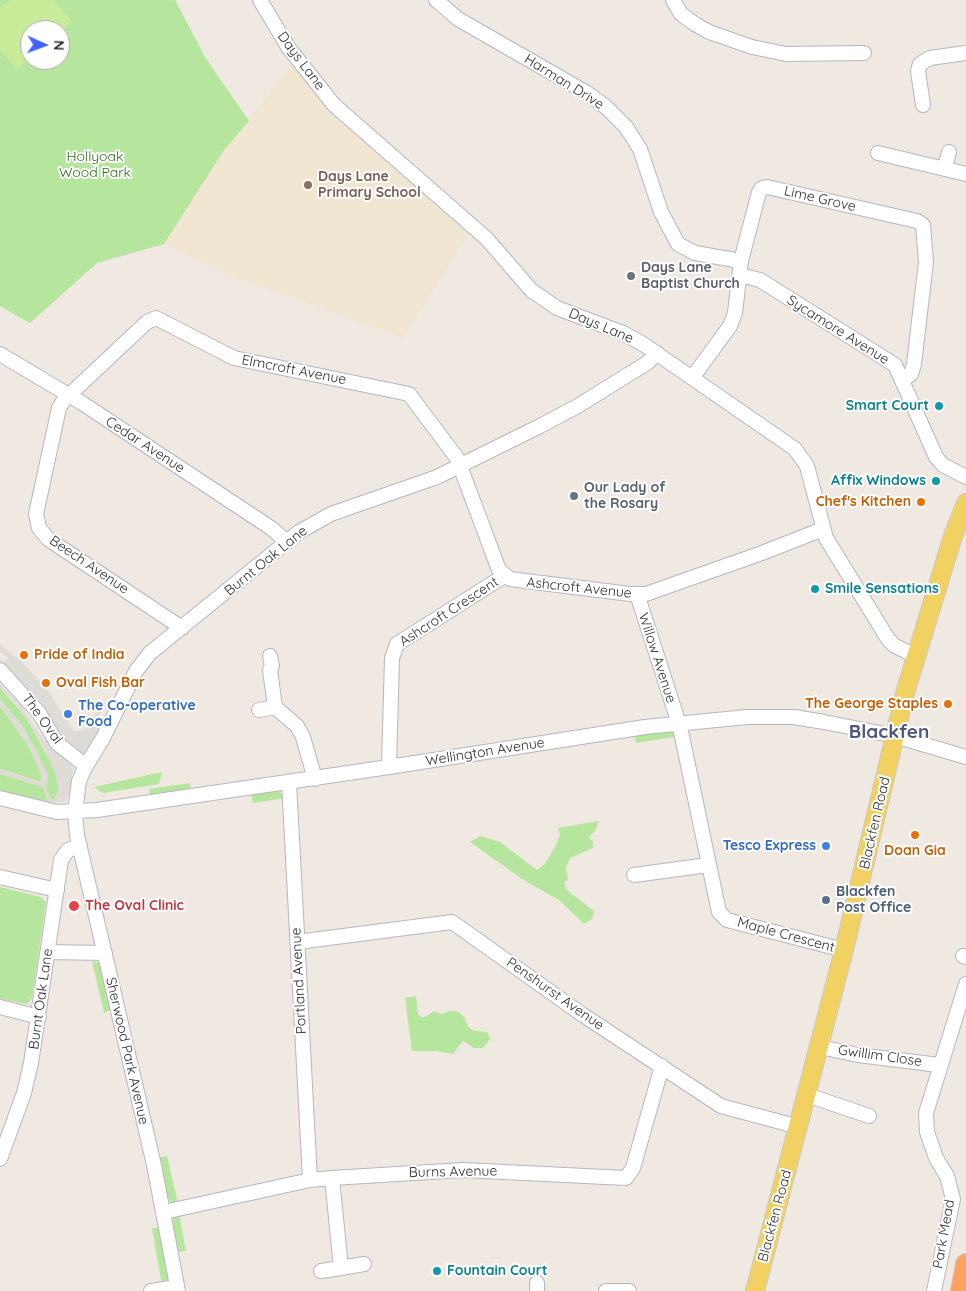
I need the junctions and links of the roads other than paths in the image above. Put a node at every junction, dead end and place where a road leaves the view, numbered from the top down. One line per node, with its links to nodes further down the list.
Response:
1 (260, 0): 12 (street, Days Lane)
2 (436, 0): 11 (street, Harman Drive)
3 (673, 0): 4 (street)
4 (864, 53)
5 (966, 53): 6 (street)
6 (923, 105)
7 (949, 152): 9 (street)
8 (878, 153): 9 (street)
9 (945, 169): 10 (street)
10 (966, 174)
11 (740, 268): 14 (street, Lime Grove); 15 (street, Sycamore Avenue); 15 (street, Lime Grove)
12 (657, 353): 14 (street, Days Lane); 17 (street, Burnt Oak Lane)
13 (0, 354): 16 (street, Cedar Avenue)
14 (692, 378): 20 (street, Days Lane)
15 (903, 380): 18 (street, Sycamore Avenue)
16 (69, 395): 17 (street, Elmcroft Avenue); 21 (street, Cedar Avenue); 24 (street, Beech Avenue)
17 (459, 466): 21 (street, Burnt Oak Lane); 22 (street)
18 (966, 476)
19 (966, 503): 26 (main road, Blackfen Road)
20 (822, 529): 23 (street, Ashcroft Avenue); 26 (street, Days Lane)
21 (286, 541): 24 (street, Burnt Oak Lane)
22 (504, 576): 23 (street, Ashcroft Avenue); 34 (street, Ashcroft Crescent)
23 (637, 594): 30 (street, Willow Avenue)
24 (182, 628): 33 (street, Burnt Oak Lane)
25 (270, 656): 28 (street)
26 (916, 656): 31 (main road, Blackfen Road)
27 (0, 670): 33 (street, The Oval)
28 (275, 707): 29 (street); 35 (street)
29 (259, 710)
30 (678, 722): 31 (street, Wellington Avenue); 34 (street, Wellington Avenue); 40 (street, Maple Crescent)
31 (895, 736): 32 (street, Wellington Avenue); 45 (main road, Blackfen Road)
32 (966, 757)
33 (86, 766): 38 (street, Burnt Oak Lane)
34 (389, 768): 35 (street, Wellington Avenue)
35 (316, 779): 36 (street, Wellington Avenue)
36 (288, 782): 38 (street, Wellington Avenue); 44 (street, Portland Avenue)
37 (0, 798): 38 (street)
38 (76, 812): 39 (street, Sherwood Park Avenue)
39 (80, 846): 43 (street, Burnt Oak Lane); 47 (street, Sherwood Park Avenue)
40 (708, 865): 41 (street); 45 (street, Maple Crescent)
41 (634, 875)
42 (0, 877): 43 (street)
43 (57, 890): 46 (street, Burnt Oak Lane)
44 (297, 942): 53 (street, Penshurst Avenue); 61 (street, Portland Avenue)
45 (844, 950): 51 (main road, Blackfen Road)
46 (48, 952): 47 (street); 50 (street, Burnt Oak Lane)
47 (105, 953): 62 (street, Sherwood Park Avenue)
48 (966, 984): 52 (street, Gwillim Close)
49 (0, 1007): 50 (street)
50 (39, 1017): 57 (street, Burnt Oak Lane)
51 (820, 1047): 52 (street, Gwillim Close); 54 (main road, Blackfen Road)
52 (939, 1064): 59 (street, Gwillim Close)
53 (662, 1066): 56 (street, Penshurst Avenue); 60 (street, Burns Avenue)
54 (807, 1095): 55 (street); 56 (main road, Blackfen Road)
55 (869, 1116)
56 (799, 1127): 71 (main road, Blackfen Road)
57 (4, 1139): 58 (street, Burnt Oak Lane)
58 (0, 1160)
59 (947, 1176): 72 (street, Park Mead)
60 (332, 1178): 61 (street, Burns Avenue); 65 (street)
61 (310, 1180): 62 (street, Burns Avenue)
62 (164, 1212): 67 (street, Sherwood Park Avenue)
63 (364, 1264): 65 (street)
64 (966, 1264): 73 (highway)
65 (341, 1268): 66 (street)
66 (322, 1270)
67 (178, 1289): 68 (street)
68 (151, 1291)
69 (606, 1291): 70 (street)
70 (629, 1291)
71 (755, 1291)
72 (934, 1291)
73 (961, 1291)

